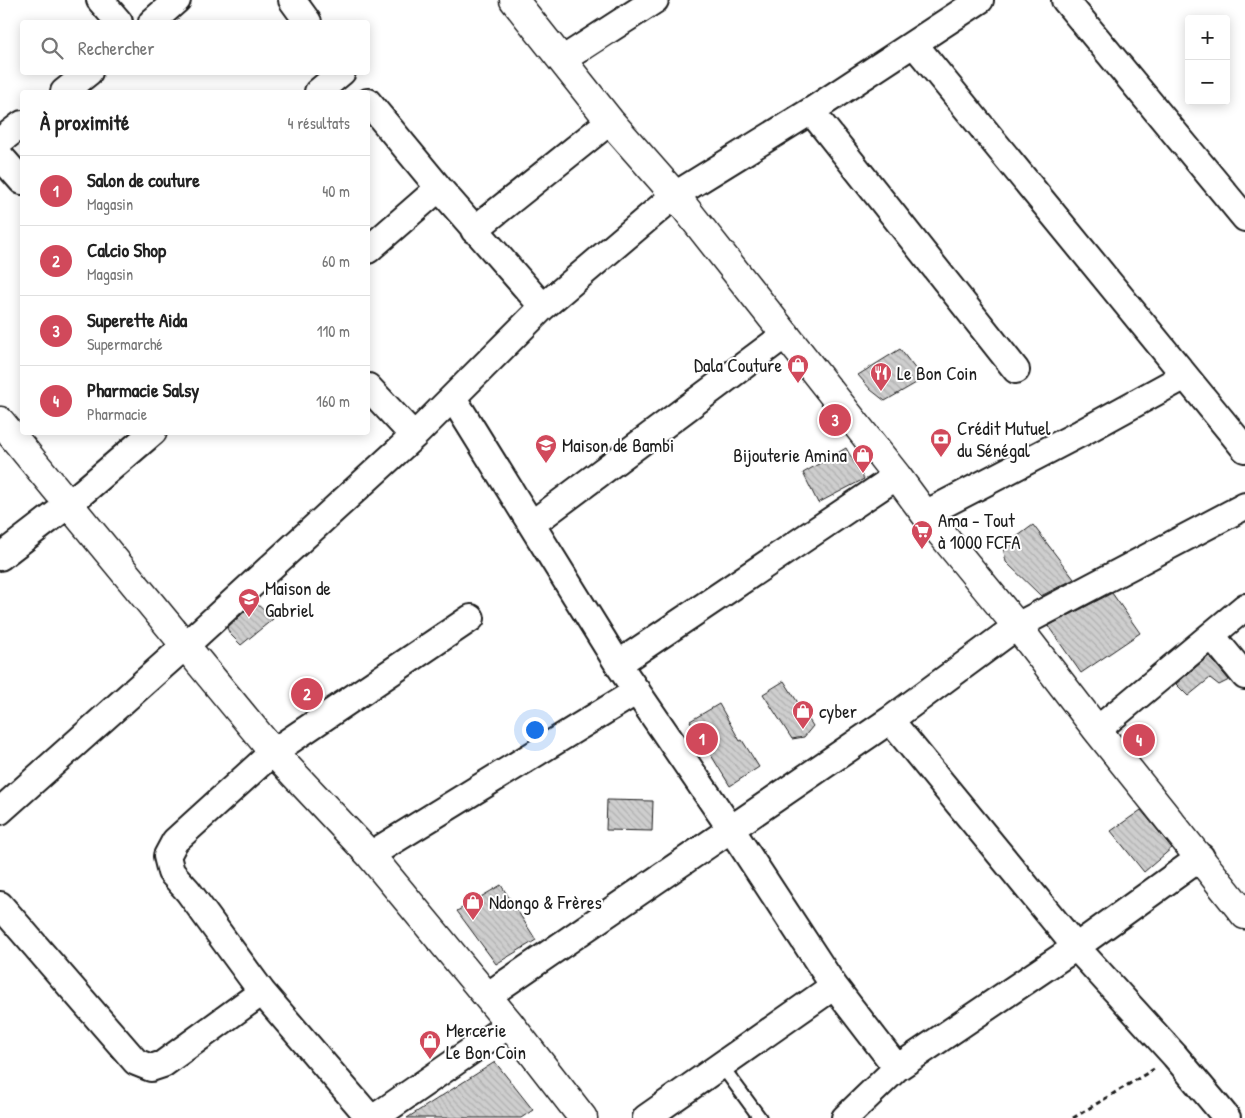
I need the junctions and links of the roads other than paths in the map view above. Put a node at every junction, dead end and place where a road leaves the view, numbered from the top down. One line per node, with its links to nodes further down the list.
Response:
1 (100, 0): 8 (street)
2 (177, 0): 9 (street)
3 (292, 0): 10 (street)
4 (514, 0): 12 (street)
5 (655, 0): 12 (street)
6 (980, 0): 11 (street)
7 (1065, 0): 28 (street)
8 (117, 20)
9 (154, 20)
10 (307, 20)
11 (914, 44): 20 (street); 34 (street)
12 (562, 60): 21 (street)
13 (86, 75): 16 (street)
14 (339, 75): 17 (street)
15 (346, 75): 18 (street)
16 (67, 90)
17 (320, 90)
18 (358, 90)
19 (370, 104): 26 (street)
20 (811, 111): 27 (street); 33 (street)
21 (610, 121): 27 (street); 29 (street)
22 (20, 126): 23 (street)
23 (0, 142)
24 (0, 156): 25 (street)
25 (20, 179)
26 (439, 188): 29 (street); 30 (street)
27 (675, 195): 31 (street); 32 (street)
28 (1245, 218)
29 (474, 230): 31 (street)
30 (370, 248)
31 (543, 307): 36 (street)
32 (786, 334): 41 (street); 45 (street)
33 (1016, 370)
34 (1184, 376): 40 (street); 44 (street)
35 (370, 389): 39 (street)
36 (452, 398): 39 (street); 45 (street)
37 (0, 421): 42 (street)
38 (150, 435): 42 (street)
39 (414, 436): 51 (street)
40 (1245, 449)
41 (897, 476): 44 (street); 52 (street)
42 (69, 504): 46 (street); 51 (street)
43 (1245, 506): 49 (street)
44 (925, 514): 49 (street)
45 (532, 524): 52 (street)
46 (0, 557)
47 (1245, 607): 50 (street)
48 (472, 618): 57 (street)
49 (1017, 626): 55 (street); 56 (street)
50 (1212, 636): 53 (street); 56 (street)
51 (186, 645): 57 (street); 58 (street)
52 (618, 664): 54 (street)
53 (1245, 676)
54 (637, 690): 59 (street); 60 (street)
55 (890, 720): 59 (street); 64 (street)
56 (1098, 730): 61 (street)
57 (274, 752): 60 (street); 66 (street)
58 (0, 811)
59 (732, 829): 65 (street); 67 (street)
60 (370, 855): 67 (street)
61 (1200, 857): 63 (street); 64 (street)
62 (0, 905): 66 (street)
63 (1245, 915)
64 (1076, 947): 70 (street); 76 (street)
65 (834, 986): 69 (street); 70 (street)
66 (262, 992): 71 (street)
67 (487, 996): 68 (street)
68 (510, 1024): 71 (street); 72 (street)
69 (721, 1065): 73 (street); 74 (lane)
70 (897, 1068): 75 (street)
71 (372, 1118)
72 (583, 1118)
73 (646, 1118)
74 (760, 1118)
75 (846, 1118)
76 (1227, 1118)

